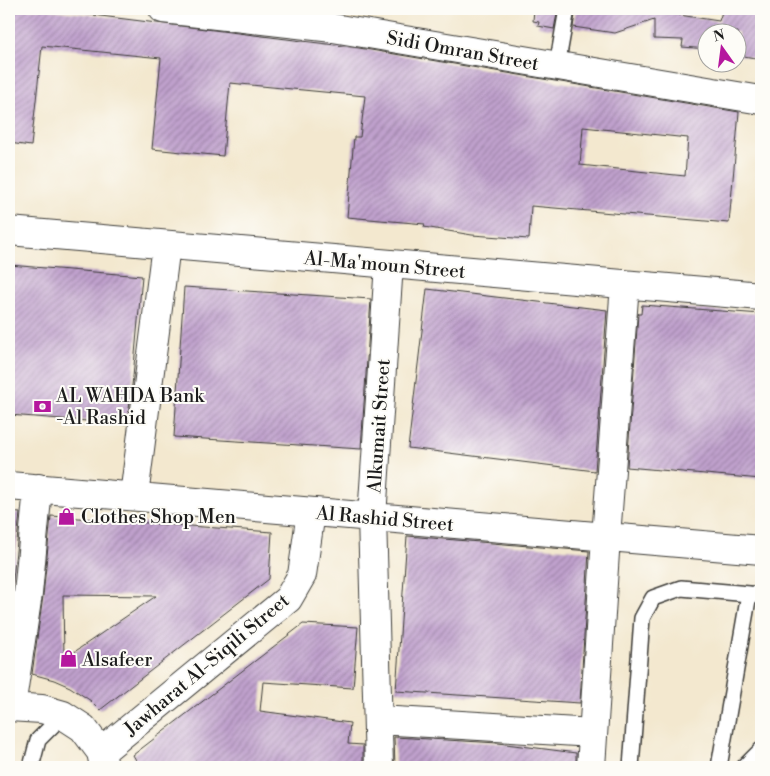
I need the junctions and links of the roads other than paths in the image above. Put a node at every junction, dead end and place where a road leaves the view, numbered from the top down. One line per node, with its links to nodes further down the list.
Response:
1 (163, 9): 3 (street, Sidi Omran Street)
2 (567, 9): 4 (lane)
3 (330, 19): 4 (street, Sidi Omran Street)
4 (557, 66): 5 (street, Sidi Omran Street)
5 (761, 100)
6 (9, 231): 7 (street, Al-Ma'moun Street)
7 (166, 246): 8 (street, Al-Ma'moun Street); 13 (street)
8 (389, 264): 9 (street, Al-Ma'moun Street); 15 (street, Alkumait Street)
9 (625, 284): 10 (street, Al-Ma'moun Street); 16 (street)
10 (761, 296)
11 (9, 486): 12 (street, Al Rashid Street)
12 (38, 488): 13 (street, Al Rashid Street); 19 (street)
13 (134, 496): 14 (street, Al Rashid Street)
14 (311, 512): 15 (street, Al Rashid Street); 24 (street, Jawharat Al-Siqili Street)
15 (372, 517): 16 (street, Al Rashid Street); 21 (street, Alkumait Street)
16 (606, 537): 17 (street, Al Rashid Street); 22 (street)
17 (761, 550)
18 (755, 595): 28 (lane); 29 (lane)
19 (10, 707): 20 (street)
20 (63, 715): 24 (street); 25 (lane)
21 (379, 720): 22 (street); 26 (street, Alkumait Street)
22 (593, 733): 27 (street)
23 (761, 750): 30 (lane)
24 (103, 760)
25 (31, 767)
26 (379, 767)
27 (591, 767)
28 (631, 767)
29 (719, 767)
30 (744, 767)

